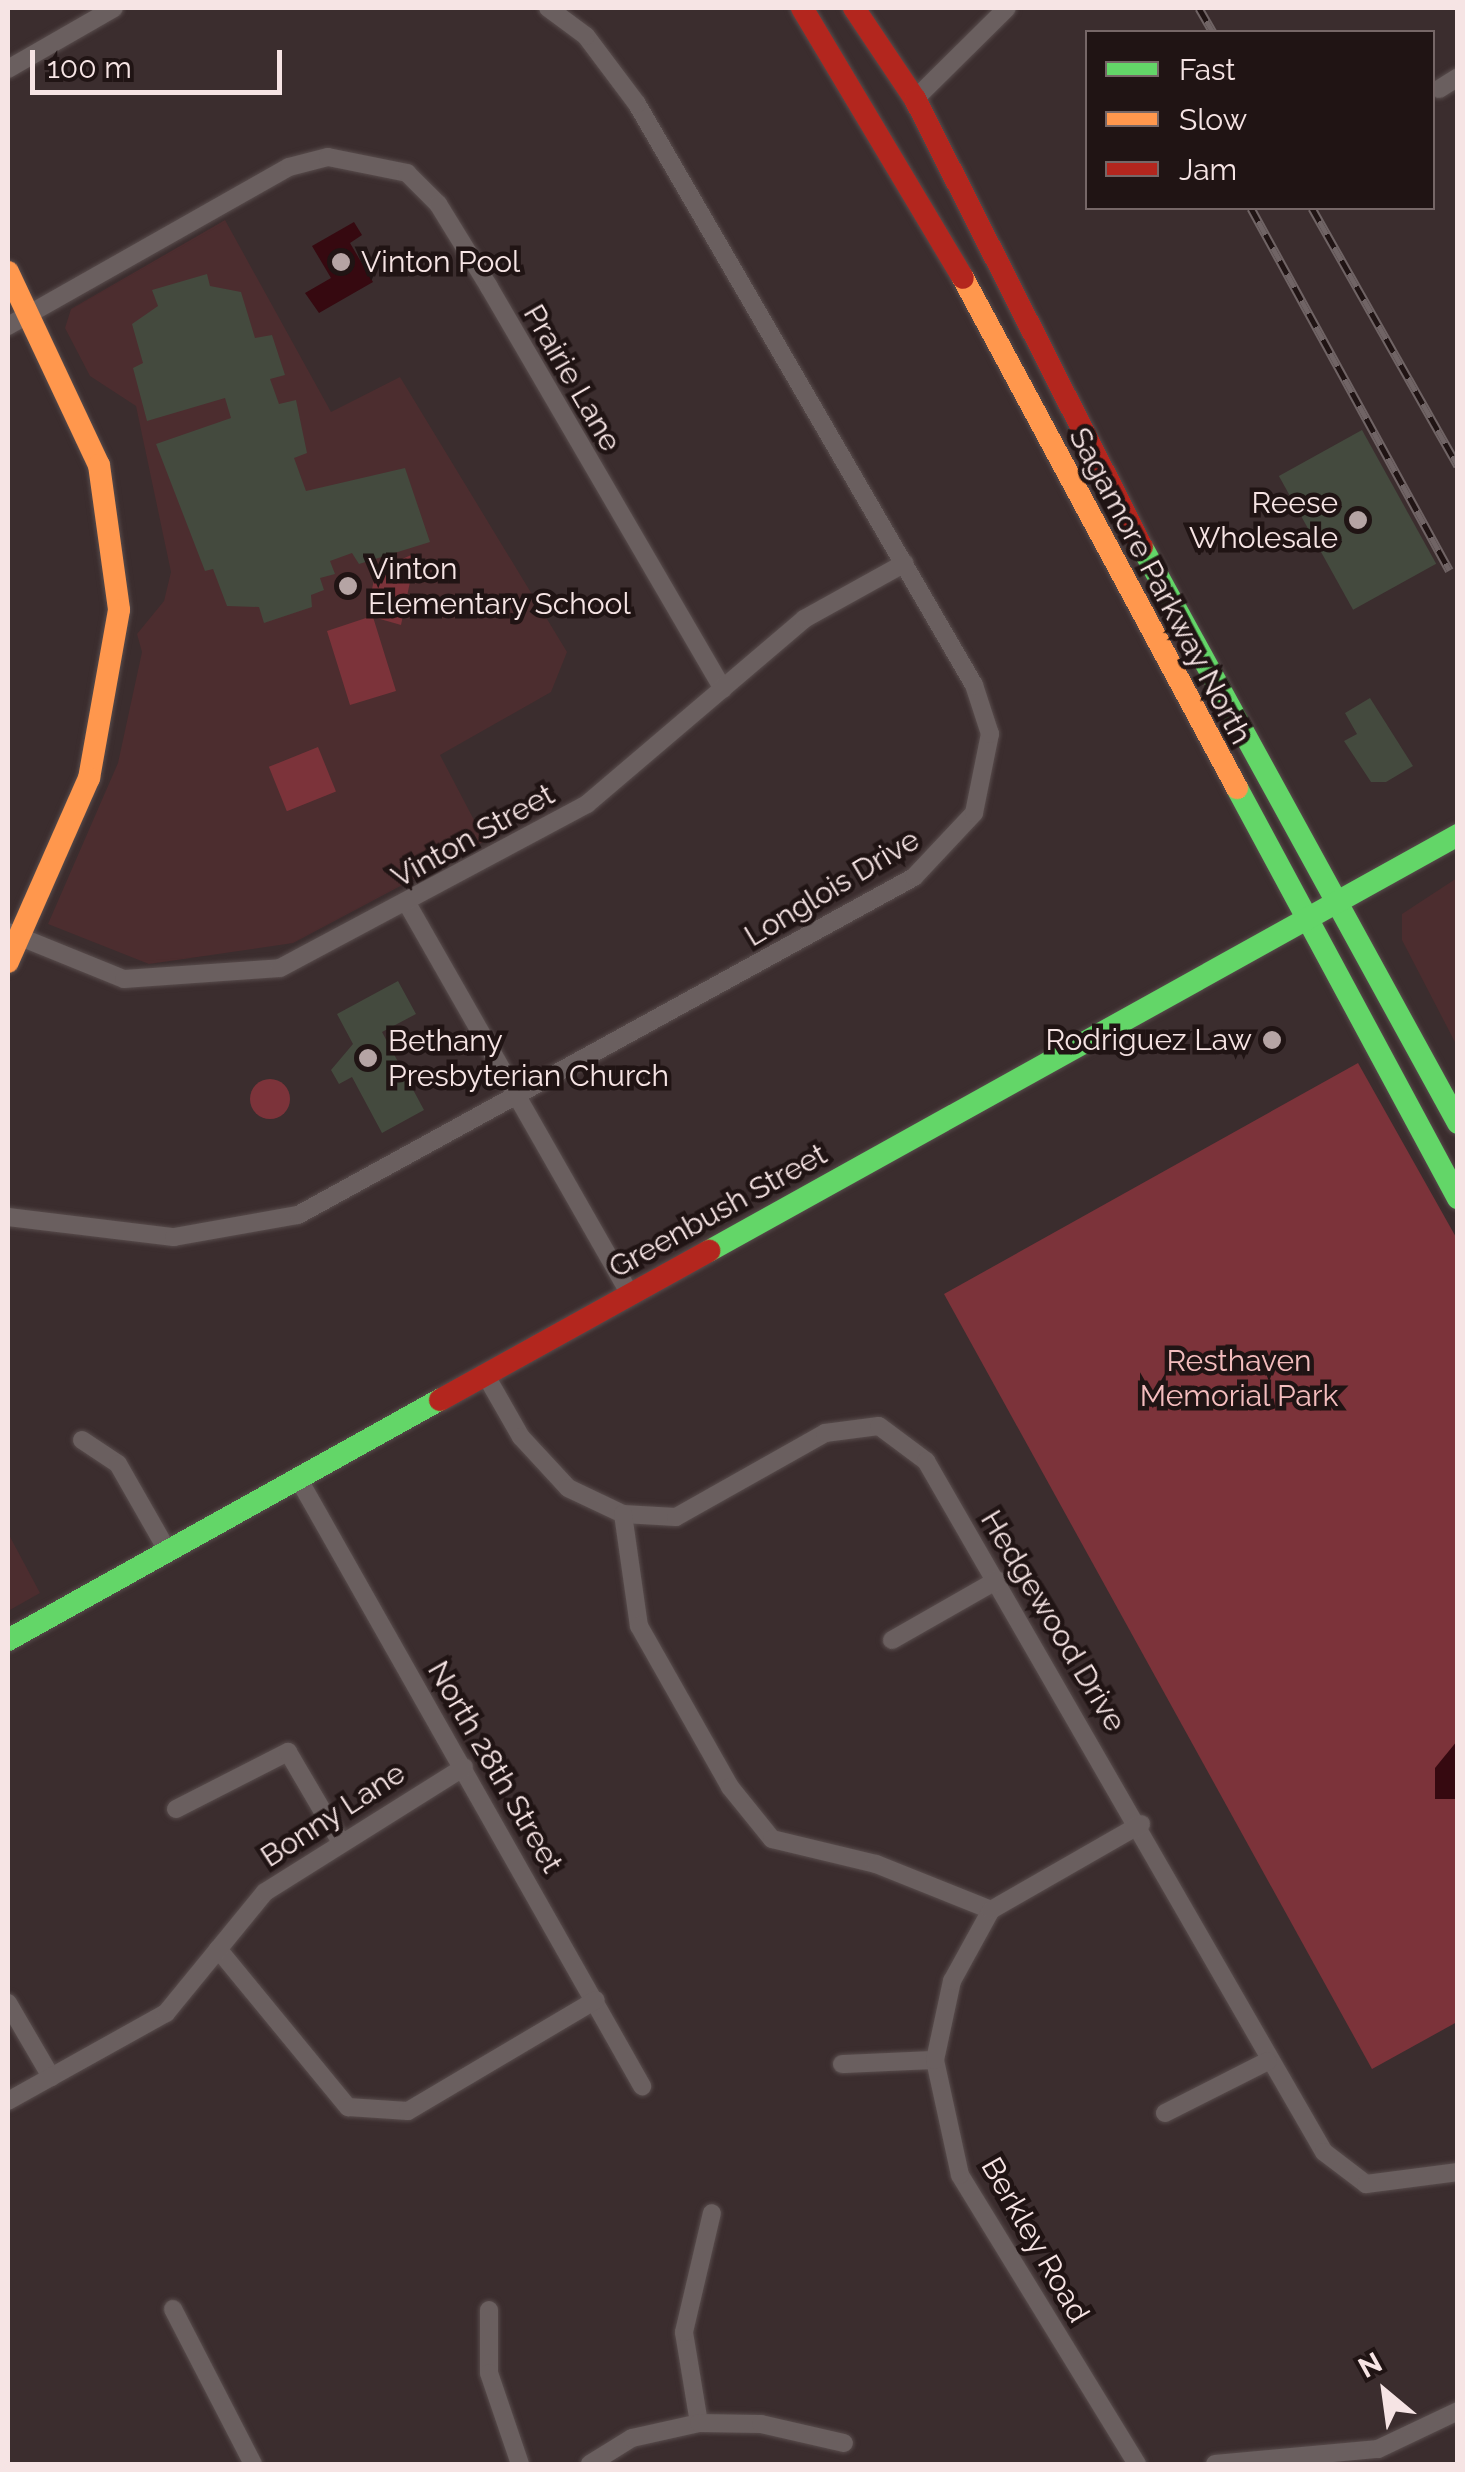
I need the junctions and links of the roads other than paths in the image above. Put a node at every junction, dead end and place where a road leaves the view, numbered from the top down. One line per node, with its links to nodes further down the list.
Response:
1 (114, 8): 6 (street)
2 (548, 8): 13 (street, Longlois Drive)
3 (802, 8): 18 (main road, Sagamore Parkway North)
4 (854, 8): 9 (main road, Sagamore Parkway North)
5 (1007, 8): 9 (street)
6 (8, 69)
7 (1458, 77): 8 (street)
8 (1439, 89)
9 (914, 99): 16 (main road, Sagamore Parkway North)
10 (8, 272): 11 (main road)
11 (31, 313): 12 (street, Prairie Lane); 14 (street, Prairie Lane); 19 (main road)
12 (8, 326)
13 (905, 563): 14 (street, Vinton Street); 21 (street, Longlois Drive)
14 (723, 689): 17 (street, Vinton Street)
15 (1458, 834): 16 (main road, Greenbush Street)
16 (1336, 902): 18 (main road, Greenbush Street); 22 (main road, Sagamore Parkway North)
17 (408, 904): 19 (street, Vinton Street); 21 (street)
18 (1304, 920): 23 (main road, Sagamore Parkway North); 25 (main road, Greenbush Street)
19 (13, 934): 20 (main road)
20 (8, 962)
21 (520, 1098): 24 (street, Longlois Drive); 25 (street)
22 (1458, 1123)
23 (1458, 1198)
24 (8, 1217)
25 (630, 1294): 26 (main road, Greenbush Street)
26 (485, 1374): 28 (main road, Greenbush Street); 29 (street, Hedgewood Drive)
27 (82, 1440): 30 (street)
28 (298, 1478): 30 (main road, Greenbush Street); 34 (street, North 28th Street)
29 (624, 1514): 31 (street, Hedgewood Drive); 38 (street)
30 (167, 1550): 32 (main road, Greenbush Street)
31 (997, 1580): 33 (street); 36 (street, Hedgewood Drive)
32 (8, 1640)
33 (892, 1640)
34 (464, 1767): 37 (street, Bonny Lane); 40 (street, North 28th Street)
35 (176, 1809): 37 (street)
36 (1141, 1824): 38 (street); 43 (street, Hedgewood Drive)
37 (338, 1839): 39 (street, Bonny Lane)
38 (991, 1910): 42 (street, Berkley Road)
39 (218, 1949): 40 (street); 45 (street, Bonny Lane)
40 (596, 2000): 46 (street, North 28th Street)
41 (8, 2002): 45 (street)
42 (934, 2060): 44 (street); 59 (street, Berkley Road)
43 (1268, 2060): 48 (street); 49 (street, Hedgewood Drive)
44 (842, 2064)
45 (51, 2077): 47 (street, Bonny Lane)
46 (642, 2086)
47 (8, 2101)
48 (1165, 2113)
49 (1458, 2172)
50 (712, 2213): 54 (street)
51 (173, 2309): 56 (street)
52 (489, 2310): 57 (street)
53 (1458, 2411): 60 (street)
54 (700, 2423): 55 (street); 58 (street)
55 (844, 2443)
56 (253, 2464)
57 (520, 2464)
58 (590, 2464)
59 (1137, 2464)
60 (1215, 2464)

